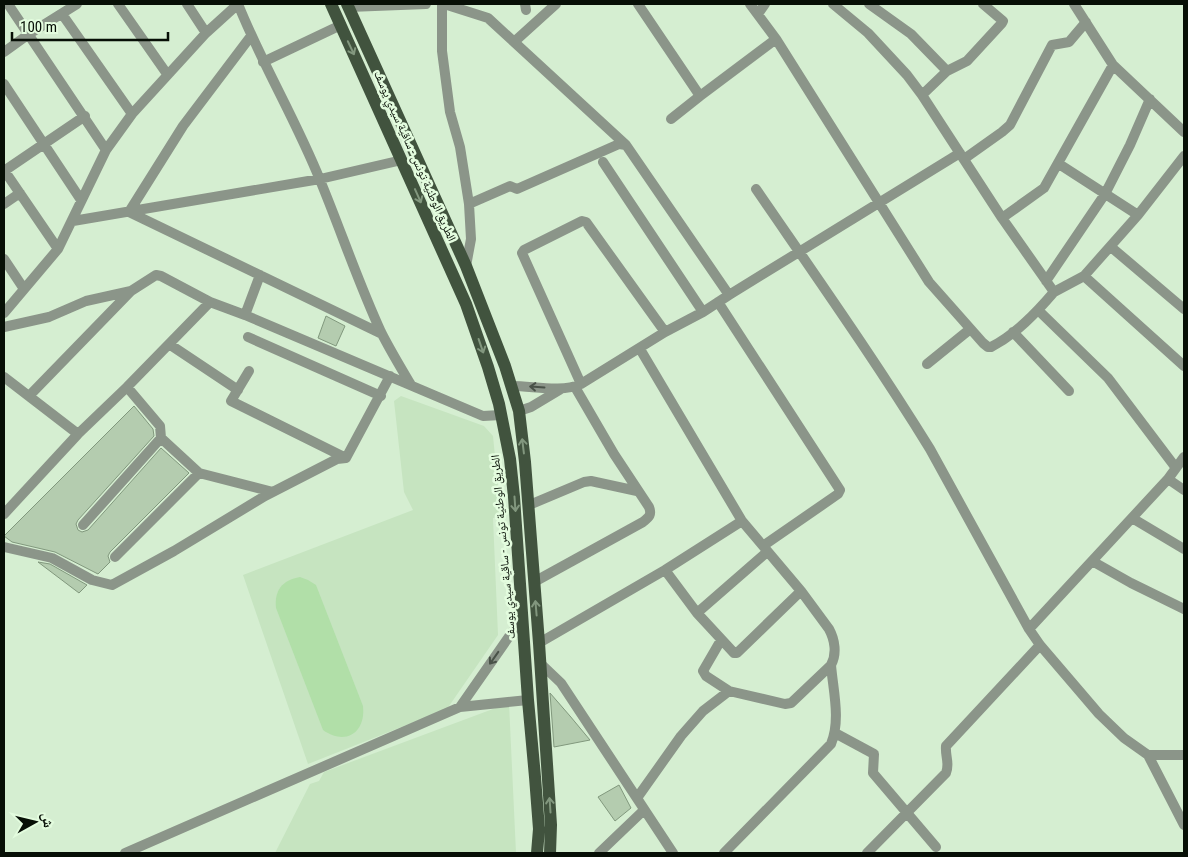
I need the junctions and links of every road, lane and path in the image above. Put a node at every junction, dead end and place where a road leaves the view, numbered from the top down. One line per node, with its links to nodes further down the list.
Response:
1 (8, 4): 23 (street)
2 (76, 4): 18 (street)
3 (118, 4): 31 (street)
4 (187, 4): 22 (street)
5 (238, 4): 22 (street); 24 (street)
6 (331, 4): 21 (main road, الطريق الوطنية تونس - ساقية سيدي يوسف)
7 (426, 4): 17 (street)
8 (443, 4): 26 (street); 56 (street)
9 (556, 4): 26 (street)
10 (638, 4): 34 (street)
11 (750, 4): 19 (street)
12 (765, 4): 19 (street)
13 (833, 4): 33 (street)
14 (869, 4): 30 (street)
15 (983, 4): 30 (street)
16 (1074, 4): 20 (street)
17 (348, 5): 65 (main road, الطريق الوطنية تونس - ساقية سيدي يوسف)
18 (62, 14): 23 (street); 36 (street)
19 (758, 14): 25 (street)
20 (1086, 22): 29 (street); 43 (street)
21 (341, 25): 28 (street); 45 (main road, الطريق الوطنية تونس - ساقية سيدي يوسف, one-way to 45)
22 (206, 33): 31 (street)
23 (29, 34): 27 (street); 37 (street)
24 (250, 36): 28 (street); 57 (street)
25 (776, 39): 34 (street); 54 (street)
26 (514, 42): 41 (street)
27 (4, 52)
28 (264, 62): 49 (street)
29 (1112, 65): 35 (street); 47 (street)
30 (947, 70): 33 (street)
31 (167, 74): 36 (street)
32 (4, 84): 40 (street)
33 (922, 95): 43 (street)
34 (700, 96): 38 (street)
35 (1150, 98): 39 (street); 52 (street)
36 (132, 114): 42 (street)
37 (85, 116): 40 (street); 42 (street)
38 (671, 119)
39 (1184, 132)
40 (43, 145): 48 (street); 53 (street)
41 (626, 145): 56 (street); 72 (street)
42 (106, 150): 53 (street)
43 (962, 156): 54 (street); 59 (street)
44 (1184, 156): 58 (street)
45 (402, 160): 49 (street); 103 (main road, الطريق الوطنية تونس - ساقية سيدي يوسف, one-way to 103)
46 (603, 162): 77 (street)
47 (1059, 164): 52 (street); 59 (street)
48 (4, 170): 51 (street)
49 (320, 180): 57 (street); 84 (street)
50 (756, 189): 63 (street)
51 (20, 193): 55 (street); 62 (street)
52 (1106, 194): 58 (street); 68 (street)
53 (81, 200): 60 (street)
54 (879, 202): 63 (street); 81 (street)
55 (4, 204)
56 (469, 204): 65 (street)
57 (129, 212): 60 (street); 66 (street)
58 (1138, 215): 61 (street)
59 (1002, 218): 68 (street)
60 (73, 221): 62 (street)
61 (1111, 247): 67 (street); 75 (street)
62 (58, 248): 69 (street)
63 (800, 252): 72 (street); 132 (street)
64 (4, 259): 69 (street)
65 (466, 266): 95 (main road, الطريق الوطنية تونس - ساقية سيدي يوسف)
66 (260, 275): 79 (street); 84 (street)
67 (1084, 276): 71 (street); 89 (street)
68 (1046, 281): 71 (street)
69 (24, 289): 78 (street)
70 (131, 291): 73 (street); 80 (street); 100 (street)
71 (1054, 292): 76 (street)
72 (729, 295): 74 (street)
73 (210, 302): 79 (street); 86 (street)
74 (718, 302): 77 (street); 122 (street)
75 (1184, 309)
76 (1038, 310): 83 (street); 108 (street)
77 (704, 312): 82 (street)
78 (4, 313)
79 (244, 315): 91 (street)
80 (4, 327)
81 (970, 330): 83 (street); 88 (street)
82 (665, 332): 87 (street); 94 (street)
83 (1013, 332): 99 (street)
84 (382, 334): 93 (street)
85 (248, 337): 101 (street)
86 (169, 344): 96 (street); 98 (street)
87 (640, 349): 94 (street); 117 (street)
88 (926, 364)
89 (1184, 366)
90 (249, 371): 98 (street)
91 (390, 376): 93 (street); 101 (street)
92 (6, 383): 100 (street)
93 (411, 385): 103 (street)
94 (578, 385): 97 (street); 111 (street)
95 (512, 386): 97 (street, one-way to 95); 102 (main road, الطريق الوطنية تونس - ساقية سيدي يوسف)
96 (127, 388): 104 (street); 105 (street)
97 (561, 389): 102 (street)
98 (238, 390): 107 (street)
99 (1069, 391)
100 (29, 396): 104 (street)
101 (381, 396): 107 (street)
102 (519, 411): 114 (main road, الطريق الوطنية تونس - ساقية سيدي يوسف, one-way to 102)
103 (501, 415): 120 (main road, الطريق الوطنية تونس - ساقية سيدي يوسف, one-way to 120)
104 (78, 434): 115 (street)
105 (161, 438): 109 (street); 118 (street)
106 (1184, 457): 108 (street)
107 (346, 458): 113 (street)
108 (1176, 468): 110 (street)
109 (199, 473): 113 (street); 124 (street)
110 (1168, 479): 112 (street); 116 (street)
111 (638, 490): 114 (street); 127 (street)
112 (1184, 490)
113 (272, 492): 121 (street)
114 (528, 504): 119 (main road, الطريق الوطنية تونس - ساقية سيدي يوسف)
115 (4, 514)
116 (1132, 518): 123 (street); 125 (street)
117 (742, 521): 122 (street); 126 (street)
118 (83, 525)
119 (530, 528): 120 (main road); 127 (main road, الطريق الوطنية تونس - ساقية سيدي يوسف)
120 (516, 529): 131 (main road, الطريق الوطنية تونس - ساقية سيدي يوسف)
121 (4, 547)
122 (765, 549): 128 (street); 130 (street)
123 (1184, 549)
124 (115, 557)
125 (1092, 560): 129 (street); 132 (street)
126 (665, 570): 130 (street); 134 (street)
127 (534, 582): 134 (main road, الطريق الوطنية تونس - ساقية سيدي يوسف, one-way to 127)
128 (800, 591): 133 (street); 137 (street)
129 (1184, 609)
130 (696, 612): 133 (street)
131 (522, 618): 139 (main road, الطريق الوطنية تونس - ساقية سيدي يوسف); 140 (street, one-way to 140)
132 (1029, 629): 135 (street)
133 (721, 640): 138 (street)
134 (540, 643): 136 (main road, الطريق الوطنية تونس - ساقية سيدي يوسف)
135 (1040, 644): 142 (street); 146 (street)
136 (540, 663): 144 (street); 151 (main road, الطريق الوطنية تونس - ساقية سيدي يوسف, one-way to 136)
137 (831, 665): 138 (street); 141 (street)
138 (729, 691): 144 (street)
139 (528, 700): 140 (street); 150 (main road, الطريق الوطنية تونس - ساقية سيدي يوسف)
140 (460, 707): 149 (street)
141 (835, 733): 146 (street); 154 (street)
142 (1148, 755): 143 (street); 147 (street)
143 (1183, 755)
144 (637, 798): 145 (street)
145 (644, 810): 152 (street); 153 (street)
146 (906, 812): 148 (street); 155 (street)
147 (1184, 825)
148 (936, 847)
149 (125, 853)
150 (537, 853)
151 (550, 853)
152 (599, 853)
153 (673, 853)
154 (724, 853)
155 (867, 853)

